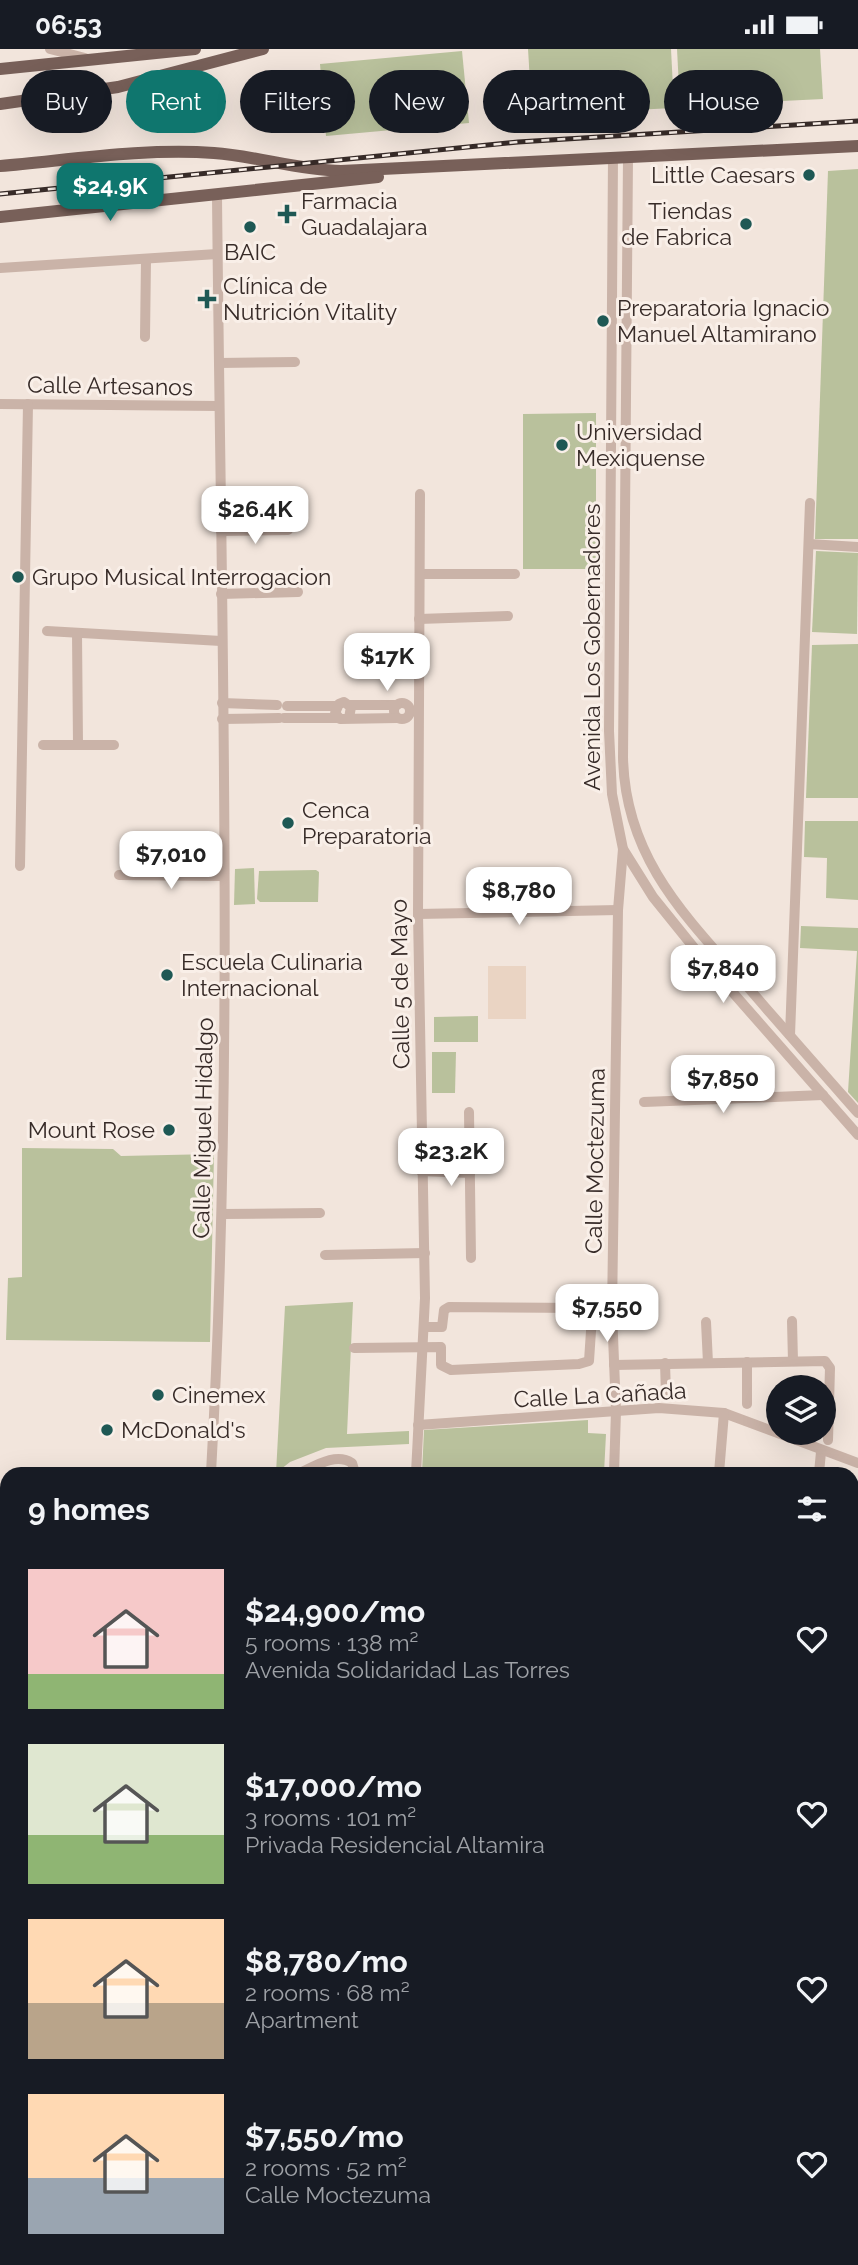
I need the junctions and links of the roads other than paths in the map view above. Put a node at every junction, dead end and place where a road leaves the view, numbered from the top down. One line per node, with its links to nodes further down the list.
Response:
1 (50, 49): 4 (street)
2 (195, 49): 4 (main road)
3 (263, 49): 6 (main road)
4 (92, 60): 5 (main road)
5 (0, 69)
6 (0, 104)
7 (858, 146): 9 (main road)
8 (613, 157): 9 (main road); 11 (main road); 13 (street, Avenida Los Gobernadores)
9 (628, 157): 14 (street, Avenida Los Gobernadores)
10 (0, 166): 11 (main road)
11 (426, 169): 12 (main road)
12 (217, 195): 15 (main road); 16 (street, Calle Miguel Hidalgo)
13 (613, 212): 14 (street); 33 (street, Avenida Los Gobernadores)
14 (627, 212): 34 (street, Avenida Los Gobernadores)
15 (0, 217)
16 (218, 254): 17 (street); 21 (street, Calle Miguel Hidalgo)
17 (146, 259): 18 (street); 19 (street)
18 (0, 268)
19 (145, 337)
20 (295, 362): 21 (street)
21 (219, 363): 24 (street, Calle Miguel Hidalgo)
22 (0, 404): 23 (street, Calle Artesanos)
23 (29, 404): 24 (street, Calle Artesanos); 53 (street)
24 (219, 406): 28 (street, Calle Miguel Hidalgo)
25 (420, 494): 31 (street, Calle 5 de Mayo)
26 (810, 503): 29 (street)
27 (288, 530): 28 (street)
28 (220, 531): 36 (street, Calle Miguel Hidalgo)
29 (809, 544): 30 (street); 58 (street)
30 (858, 547)
31 (420, 574): 32 (street); 38 (street, Calle 5 de Mayo)
32 (515, 574)
33 (610, 590): 34 (street); 52 (street, Avenida Los Gobernadores)
34 (626, 590): 58 (street, Avenida Los Gobernadores)
35 (298, 592): 36 (street)
36 (221, 594): 41 (street, Calle Miguel Hidalgo)
37 (508, 617): 38 (street)
38 (419, 619): 57 (street, Calle 5 de Mayo)
39 (47, 631): 40 (street)
40 (78, 633): 41 (street); 50 (street)
41 (221, 641): 42 (street, Calle Miguel Hidalgo)
42 (222, 703): 43 (street); 48 (street, Calle Miguel Hidalgo)
43 (282, 705): 45 (street); 46 (street)
44 (350, 705): 45 (street); 47 (street); 47 (street)
45 (337, 706): 47 (street)
46 (282, 718): 47 (street); 48 (street)
47 (343, 718)
48 (222, 719): 55 (street, Calle Miguel Hidalgo)
49 (43, 744): 50 (street)
50 (78, 745): 51 (street)
51 (114, 745)
52 (623, 849): 56 (street, Calle Moctezuma); 59 (street, Avenida Los Gobernadores)
53 (20, 866)
54 (119, 875): 55 (street)
55 (223, 876): 68 (street, Calle Miguel Hidalgo)
56 (618, 910): 57 (street); 81 (street, Calle Moctezuma)
57 (418, 914): 65 (street, Calle 5 de Mayo)
58 (790, 1035): 62 (street, Avenida Los Gobernadores)
59 (823, 1095): 60 (street); 63 (street, Avenida Los Gobernadores)
60 (645, 1102)
61 (469, 1112): 66 (street)
62 (857, 1112): 63 (street)
63 (846, 1121): 64 (street, Avenida Los Gobernadores)
64 (858, 1135)
65 (421, 1171): 66 (street); 69 (street, Calle 5 de Mayo)
66 (470, 1173): 71 (street)
67 (320, 1213): 68 (street)
68 (222, 1214): 90 (street, Calle Miguel Hidalgo)
69 (425, 1253): 70 (street); 74 (street, Calle 5 de Mayo)
70 (325, 1255)
71 (471, 1258)
72 (792, 1321): 77 (street)
73 (706, 1322): 80 (street)
74 (425, 1327): 75 (street, Calle 5 de Mayo); 75 (street)
75 (424, 1347): 76 (street); 87 (street, Calle 5 de Mayo)
76 (354, 1348)
77 (793, 1361): 78 (street); 82 (street)
78 (747, 1362): 80 (street); 84 (street)
79 (665, 1363): 80 (street); 81 (street); 83 (street)
80 (708, 1363)
81 (614, 1364): 85 (street, Calle Moctezuma)
82 (830, 1375)
83 (666, 1394)
84 (747, 1404)
85 (616, 1411): 86 (street, Calle La Cañada); 87 (street, Calle La Cañada); 94 (street, Calle Moctezuma)
86 (724, 1413): 88 (street, Calle La Cañada); 95 (street)
87 (418, 1425): 93 (street, Calle 5 de Mayo)
88 (821, 1452): 89 (street, Calle La Cañada); 96 (street)
89 (858, 1463)
90 (211, 1467)
91 (313, 1467): 92 (street)
92 (353, 1467)
93 (416, 1467)
94 (614, 1467)
95 (720, 1467)
96 (820, 1467)

